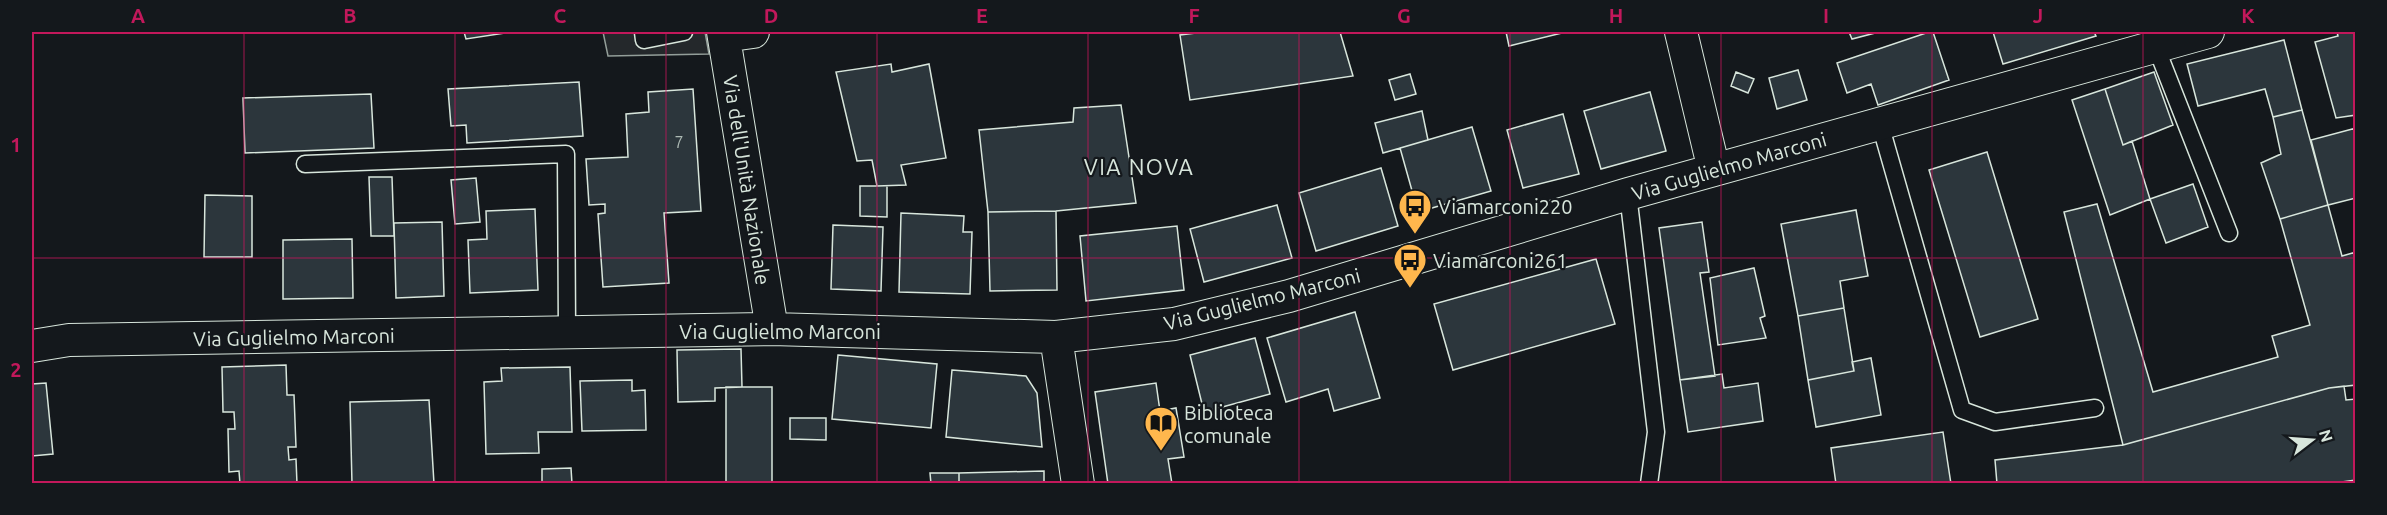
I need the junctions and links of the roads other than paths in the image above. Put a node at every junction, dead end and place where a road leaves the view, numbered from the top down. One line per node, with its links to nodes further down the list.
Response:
1 (643, 32): 2 (lane)
2 (684, 32)
3 (1681, 32): 9 (street)
4 (2208, 32): 6 (street, Via Guglielmo Marconi)
5 (733, 33): 12 (street, Via dell'Unità Nazionale)
6 (2156, 47): 7 (street, Via Guglielmo Marconi); 11 (lane)
7 (1880, 124): 9 (street, Via Guglielmo Marconi); 16 (lane)
8 (306, 164): 13 (lane)
9 (1714, 170): 10 (street, Via Guglielmo Marconi)
10 (1628, 194): 14 (street, Via Guglielmo Marconi); 18 (lane)
11 (2229, 233)
12 (772, 329): 13 (street, Via Guglielmo Marconi); 14 (street, Via Guglielmo Marconi)
13 (567, 332): 15 (street, Via Guglielmo Marconi)
14 (1056, 338): 17 (street)
15 (32, 346)
16 (2095, 408)
17 (1078, 483)
18 (1649, 483)

